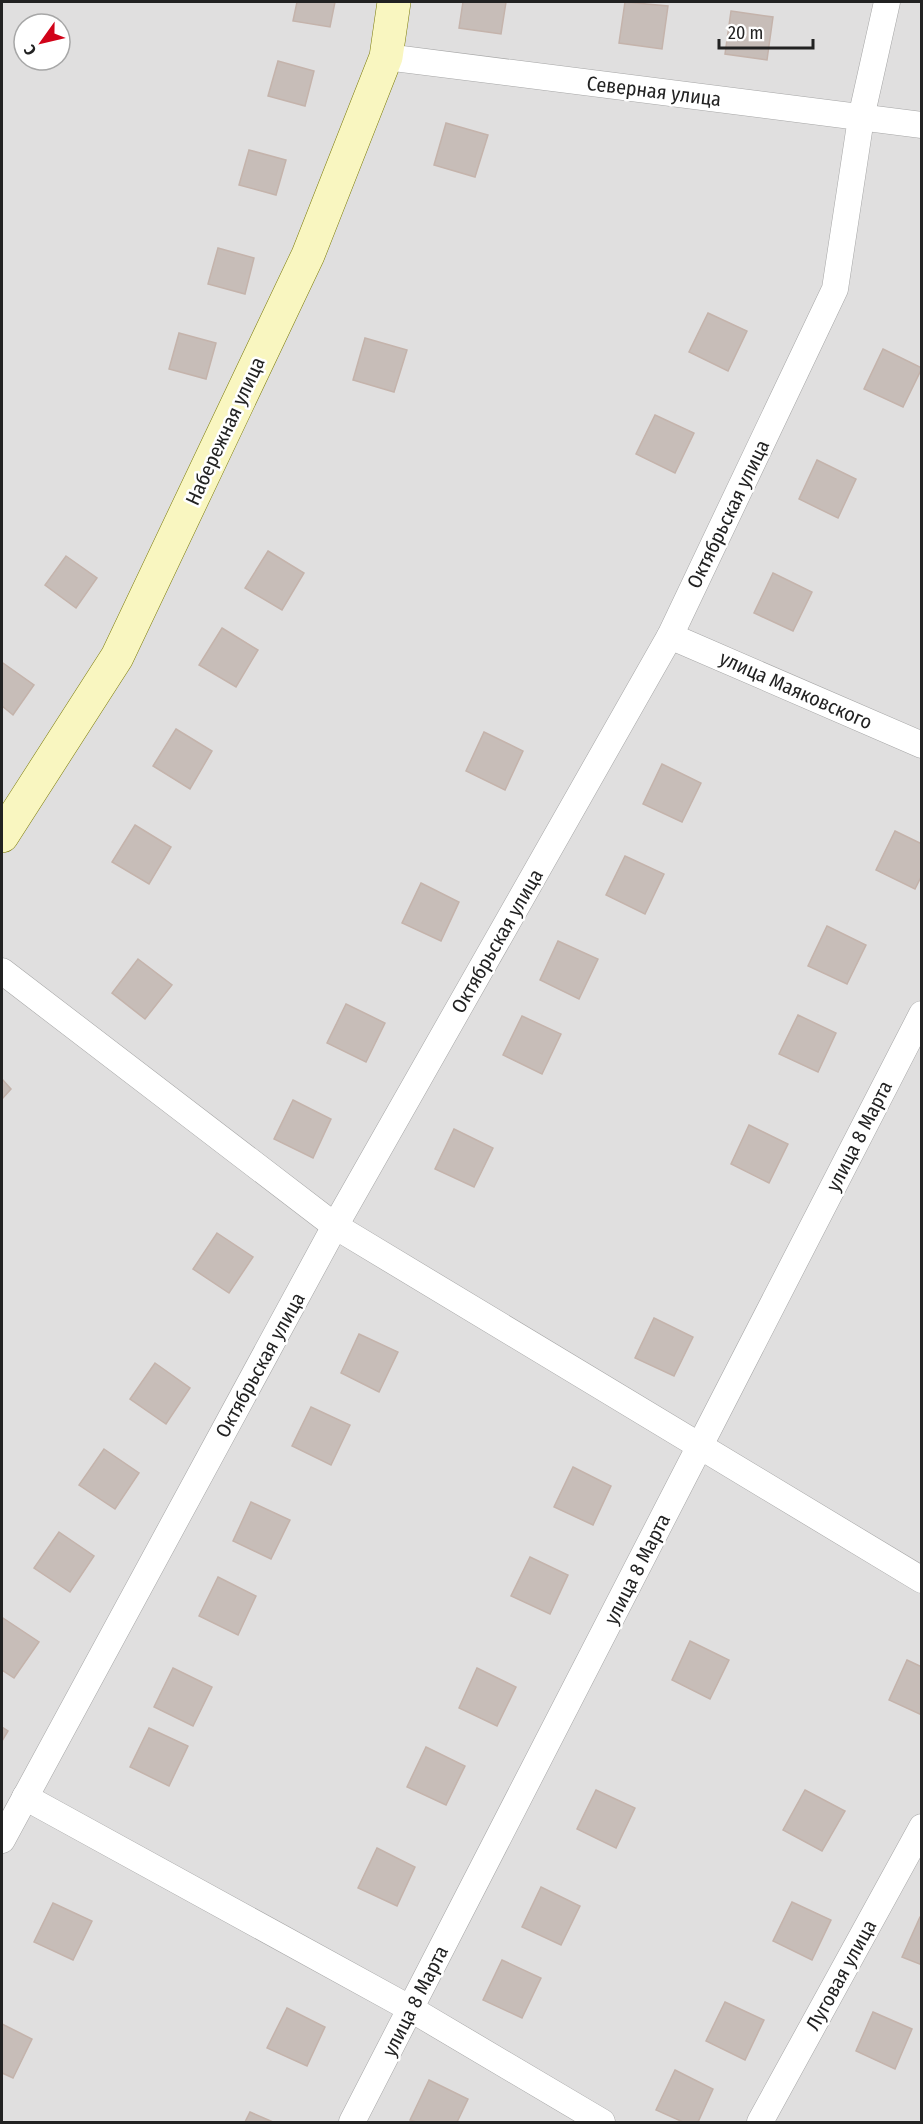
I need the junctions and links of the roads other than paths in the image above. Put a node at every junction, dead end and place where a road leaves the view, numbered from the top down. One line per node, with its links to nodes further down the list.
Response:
1 (394, 2): 3 (street, Набережная улица)
2 (887, 2): 4 (street, Октябрьская улица)
3 (386, 57): 4 (street, Северная улица); 8 (street, Набережная улица)
4 (861, 118): 5 (street, Северная улица); 6 (street, Октябрьская улица)
5 (921, 125)
6 (670, 636): 7 (street, улица Маяковского); 11 (street, Октябрьская улица)
7 (921, 745)
8 (2, 836)
9 (2, 972): 11 (street)
10 (921, 1014): 12 (street, улица 8 Марта)
11 (335, 1227): 12 (street); 14 (street, Октябрьская улица)
12 (700, 1446): 13 (street); 17 (street, улица 8 Марта)
13 (921, 1580)
14 (25, 1797): 16 (street, Октябрьская улица); 17 (street)
15 (921, 1827): 20 (street, Луговая улица)
16 (2, 1840)
17 (411, 2009): 18 (street, улица 8 Марта); 19 (street)
18 (352, 2122)
19 (603, 2122)
20 (760, 2122)

